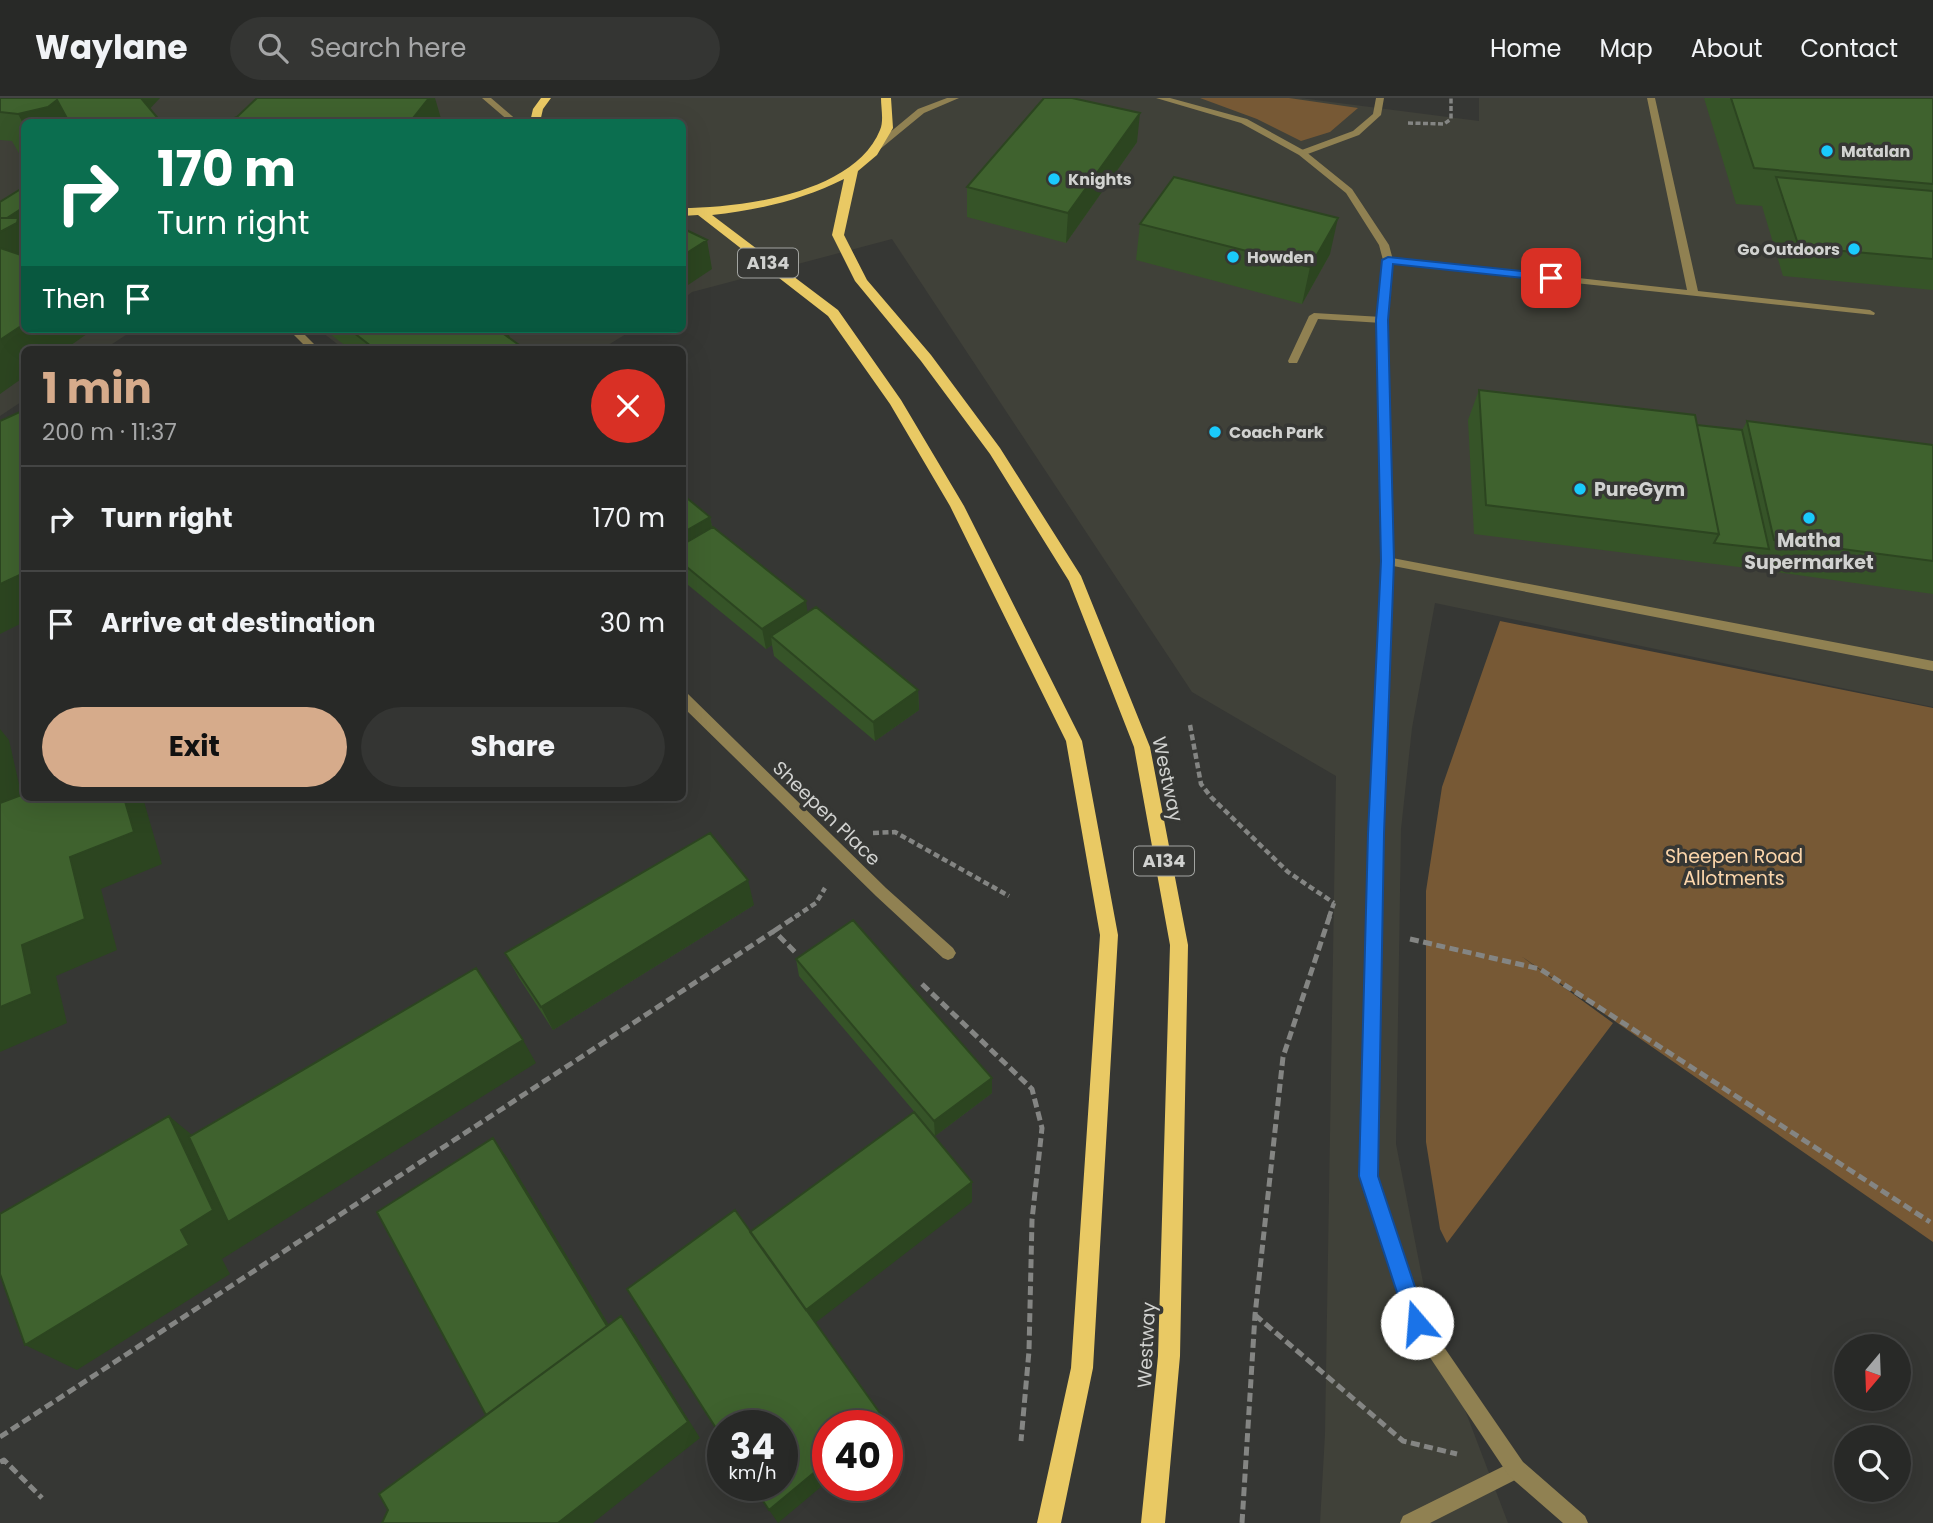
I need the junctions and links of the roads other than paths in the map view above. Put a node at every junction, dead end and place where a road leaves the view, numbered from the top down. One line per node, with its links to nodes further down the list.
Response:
1 (486, 98): 8 (street)
2 (546, 98): 9 (main road)
3 (887, 98): 10 (main road)
4 (955, 98): 10 (street)
5 (1160, 98): 11 (street)
6 (1380, 98): 11 (street)
7 (1651, 98): 16 (street)
8 (511, 119)
9 (536, 119)
10 (876, 148): 12 (main road)
11 (1302, 153): 15 (street)
12 (852, 170): 14 (main road); 28 (main road, Westway / A134)
13 (686, 212): 14 (main road)
14 (702, 213): 27 (main road, A134)
15 (1388, 260): 16 (street); 18 (street)
16 (1693, 293): 17 (street)
17 (1870, 313)
18 (1382, 320): 21 (street); 22 (street)
19 (297, 333): 20 (street)
20 (311, 346)
21 (1293, 361)
22 (1387, 561): 23 (street); 26 (street)
23 (1933, 666)
24 (686, 701): 25 (street, Sheepen Place)
25 (948, 953)
26 (1516, 1469): 29 (street); 30 (street)
27 (1049, 1523)
28 (1153, 1523)
29 (1410, 1523)
30 (1578, 1523)

